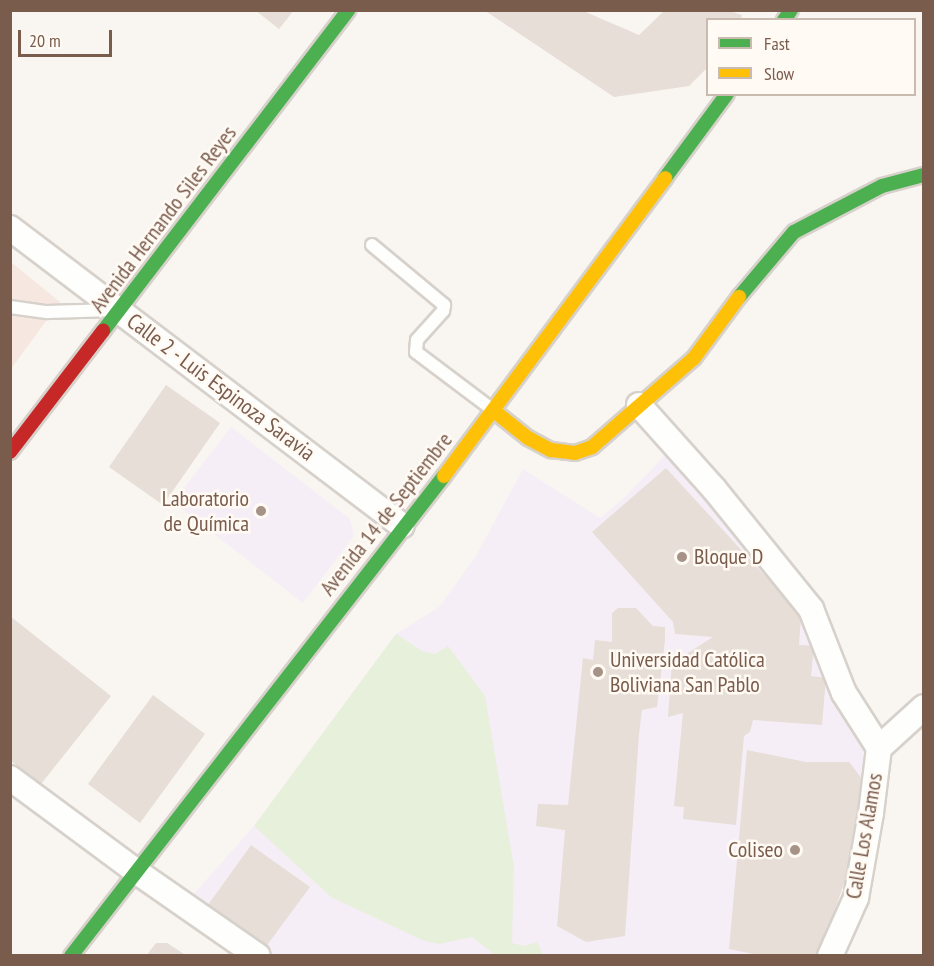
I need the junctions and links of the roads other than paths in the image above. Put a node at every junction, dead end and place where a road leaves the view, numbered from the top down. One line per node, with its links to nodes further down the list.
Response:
1 (348, 10): 7 (main road, Avenida Hernando Siles Reyes)
2 (726, 96): 9 (main road, Avenida 14 de Septiembre)
3 (924, 175): 8 (main road)
4 (10, 228): 7 (street, Calle 2 - Luis Espinoza Saravia)
5 (372, 245): 9 (lane)
6 (10, 307): 7 (lane)
7 (121, 310): 10 (main road, Avenida Hernando Siles Reyes); 11 (street, Calle 2 - Luis Espinoza Saravia)
8 (639, 405): 9 (main road); 13 (street)
9 (494, 411): 11 (main road, Avenida 14 de Septiembre)
10 (10, 452)
11 (402, 526): 15 (main road, Avenida 14 de Septiembre)
12 (924, 707): 13 (street)
13 (879, 748): 18 (street, Calle Los Alamos)
14 (10, 778): 15 (street)
15 (137, 872): 16 (main road, Avenida 14 de Septiembre); 17 (street)
16 (71, 956)
17 (258, 956)
18 (830, 956)

